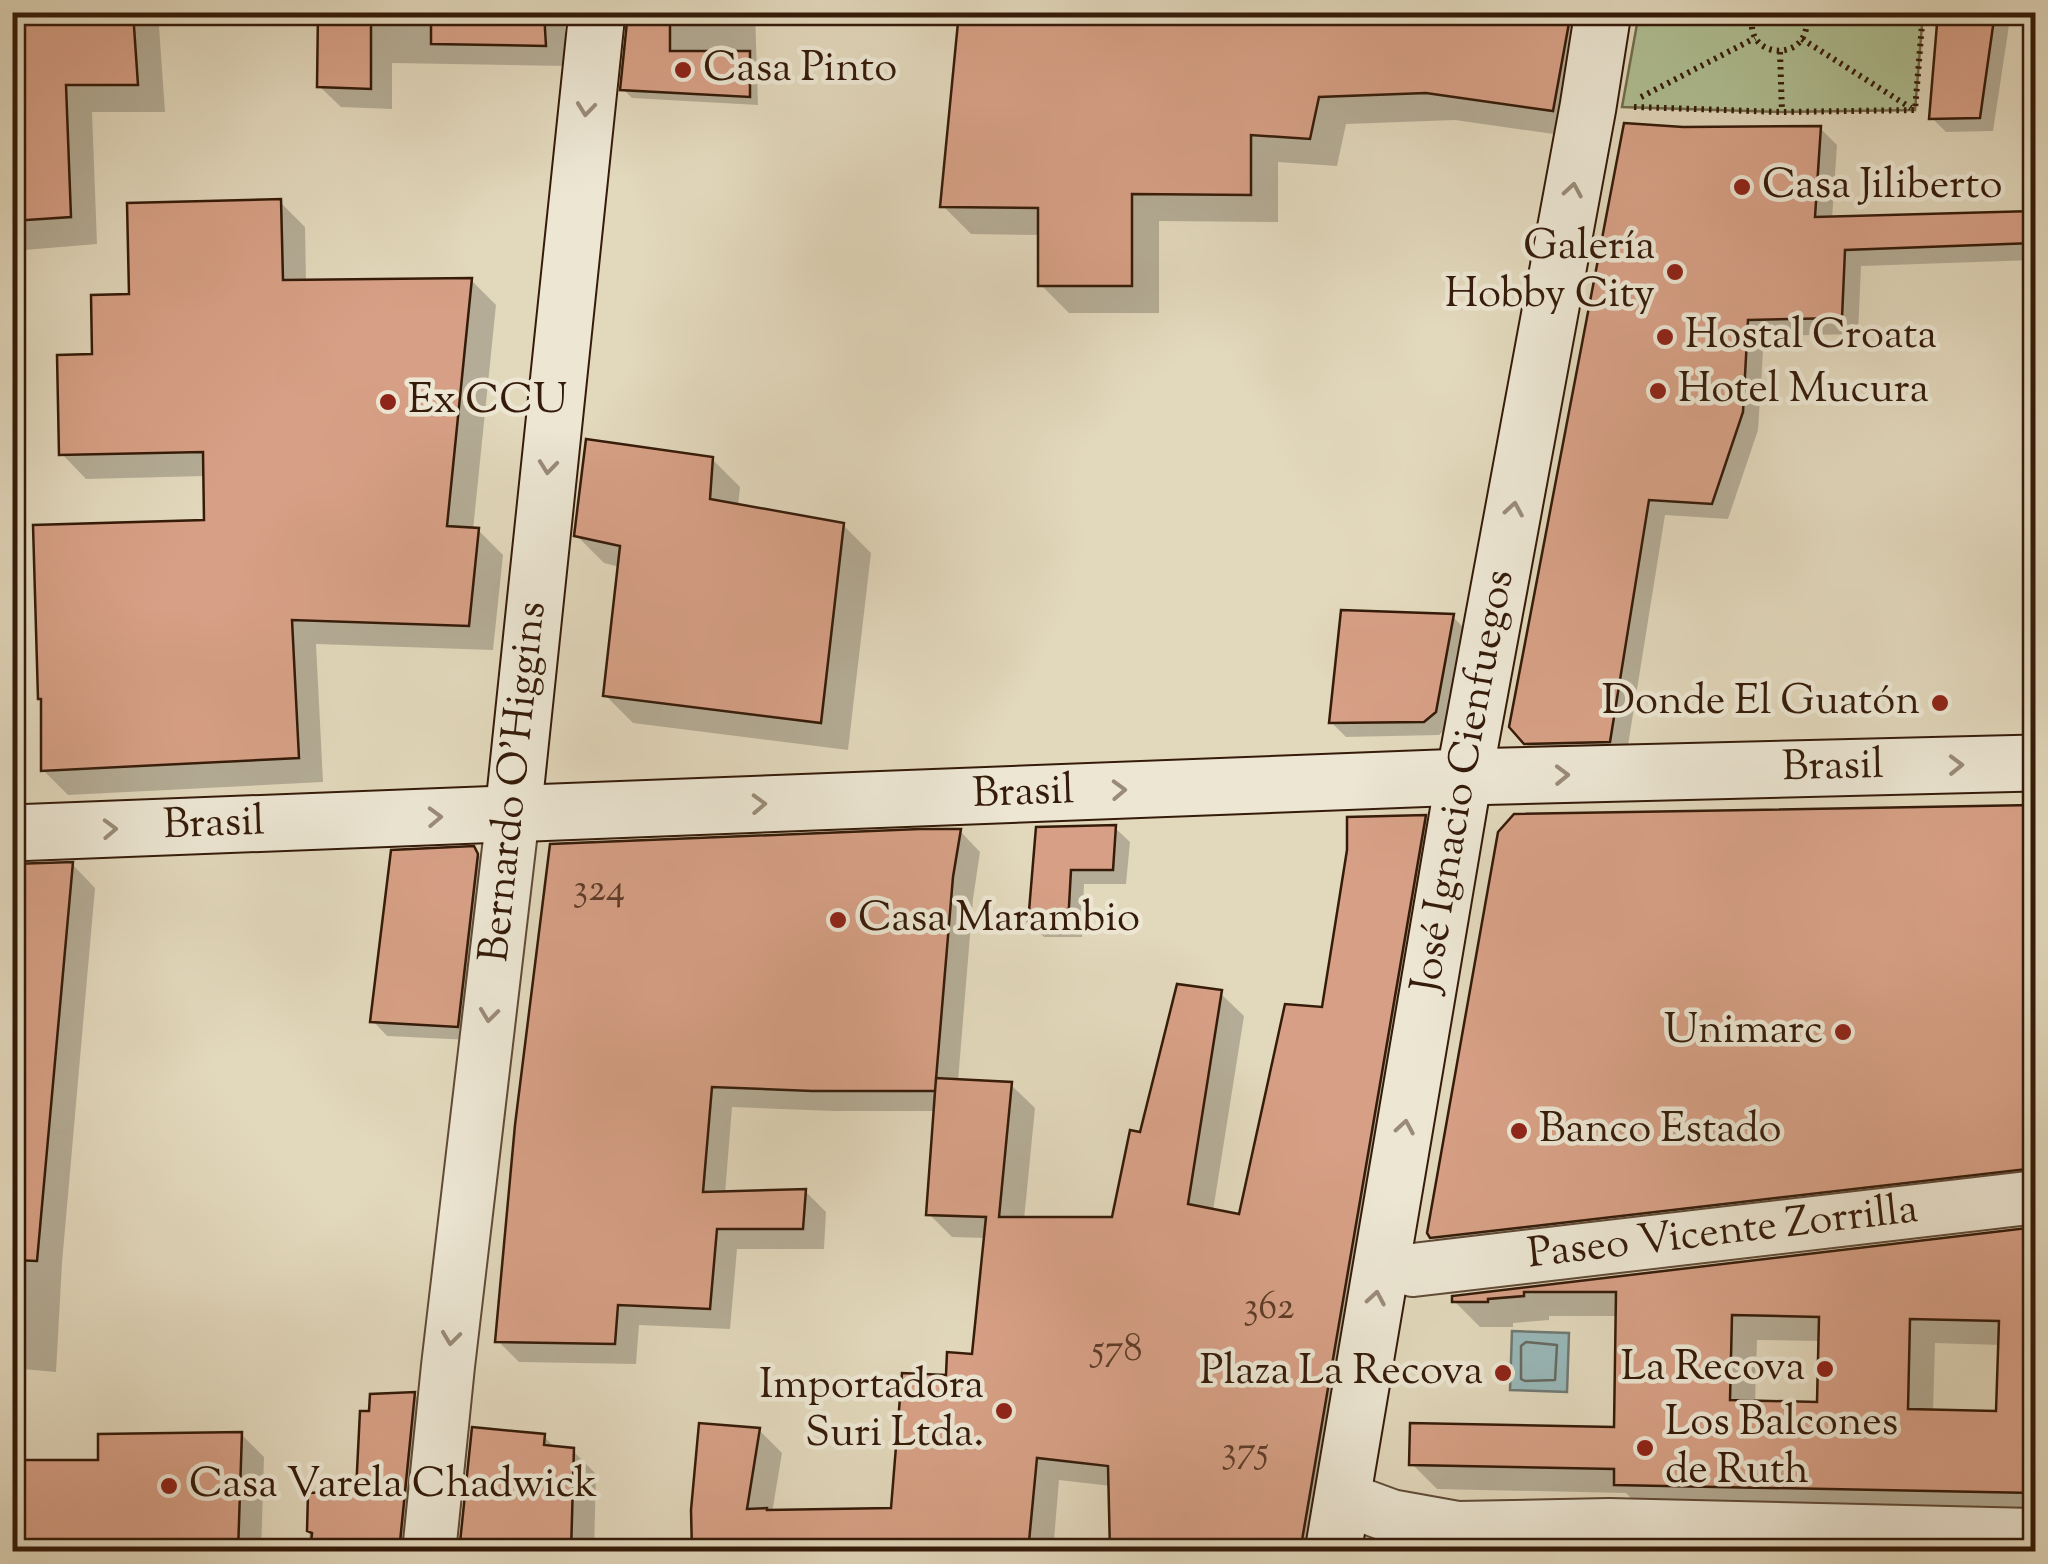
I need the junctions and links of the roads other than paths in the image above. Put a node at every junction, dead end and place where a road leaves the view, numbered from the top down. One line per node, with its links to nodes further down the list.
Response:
1 (597, 12): 5 (street, Bernardo O'Higgins, one-way to 5)
2 (1603, 12): 4 (street, José Ignacio Cienfuegos, one-way to 2)
3 (2036, 763): 4 (street, Brasil, one-way to 3)
4 (1464, 777): 5 (street, Brasil, one-way to 4); 9 (street, José Ignacio Cienfuegos, one-way to 4)
5 (513, 814): 6 (street, Brasil, one-way to 5); 12 (street, Bernardo O'Higgins, one-way to 12)
6 (12, 832)
7 (2036, 1197): 8 (street, Paseo Vicente Zorrilla)
8 (1414, 1270)
9 (1342, 1498): 11 (street); 13 (street, José Ignacio Cienfuegos)
10 (2036, 1534): 11 (street)
11 (1442, 1540)
12 (429, 1552)
13 (1333, 1552)

